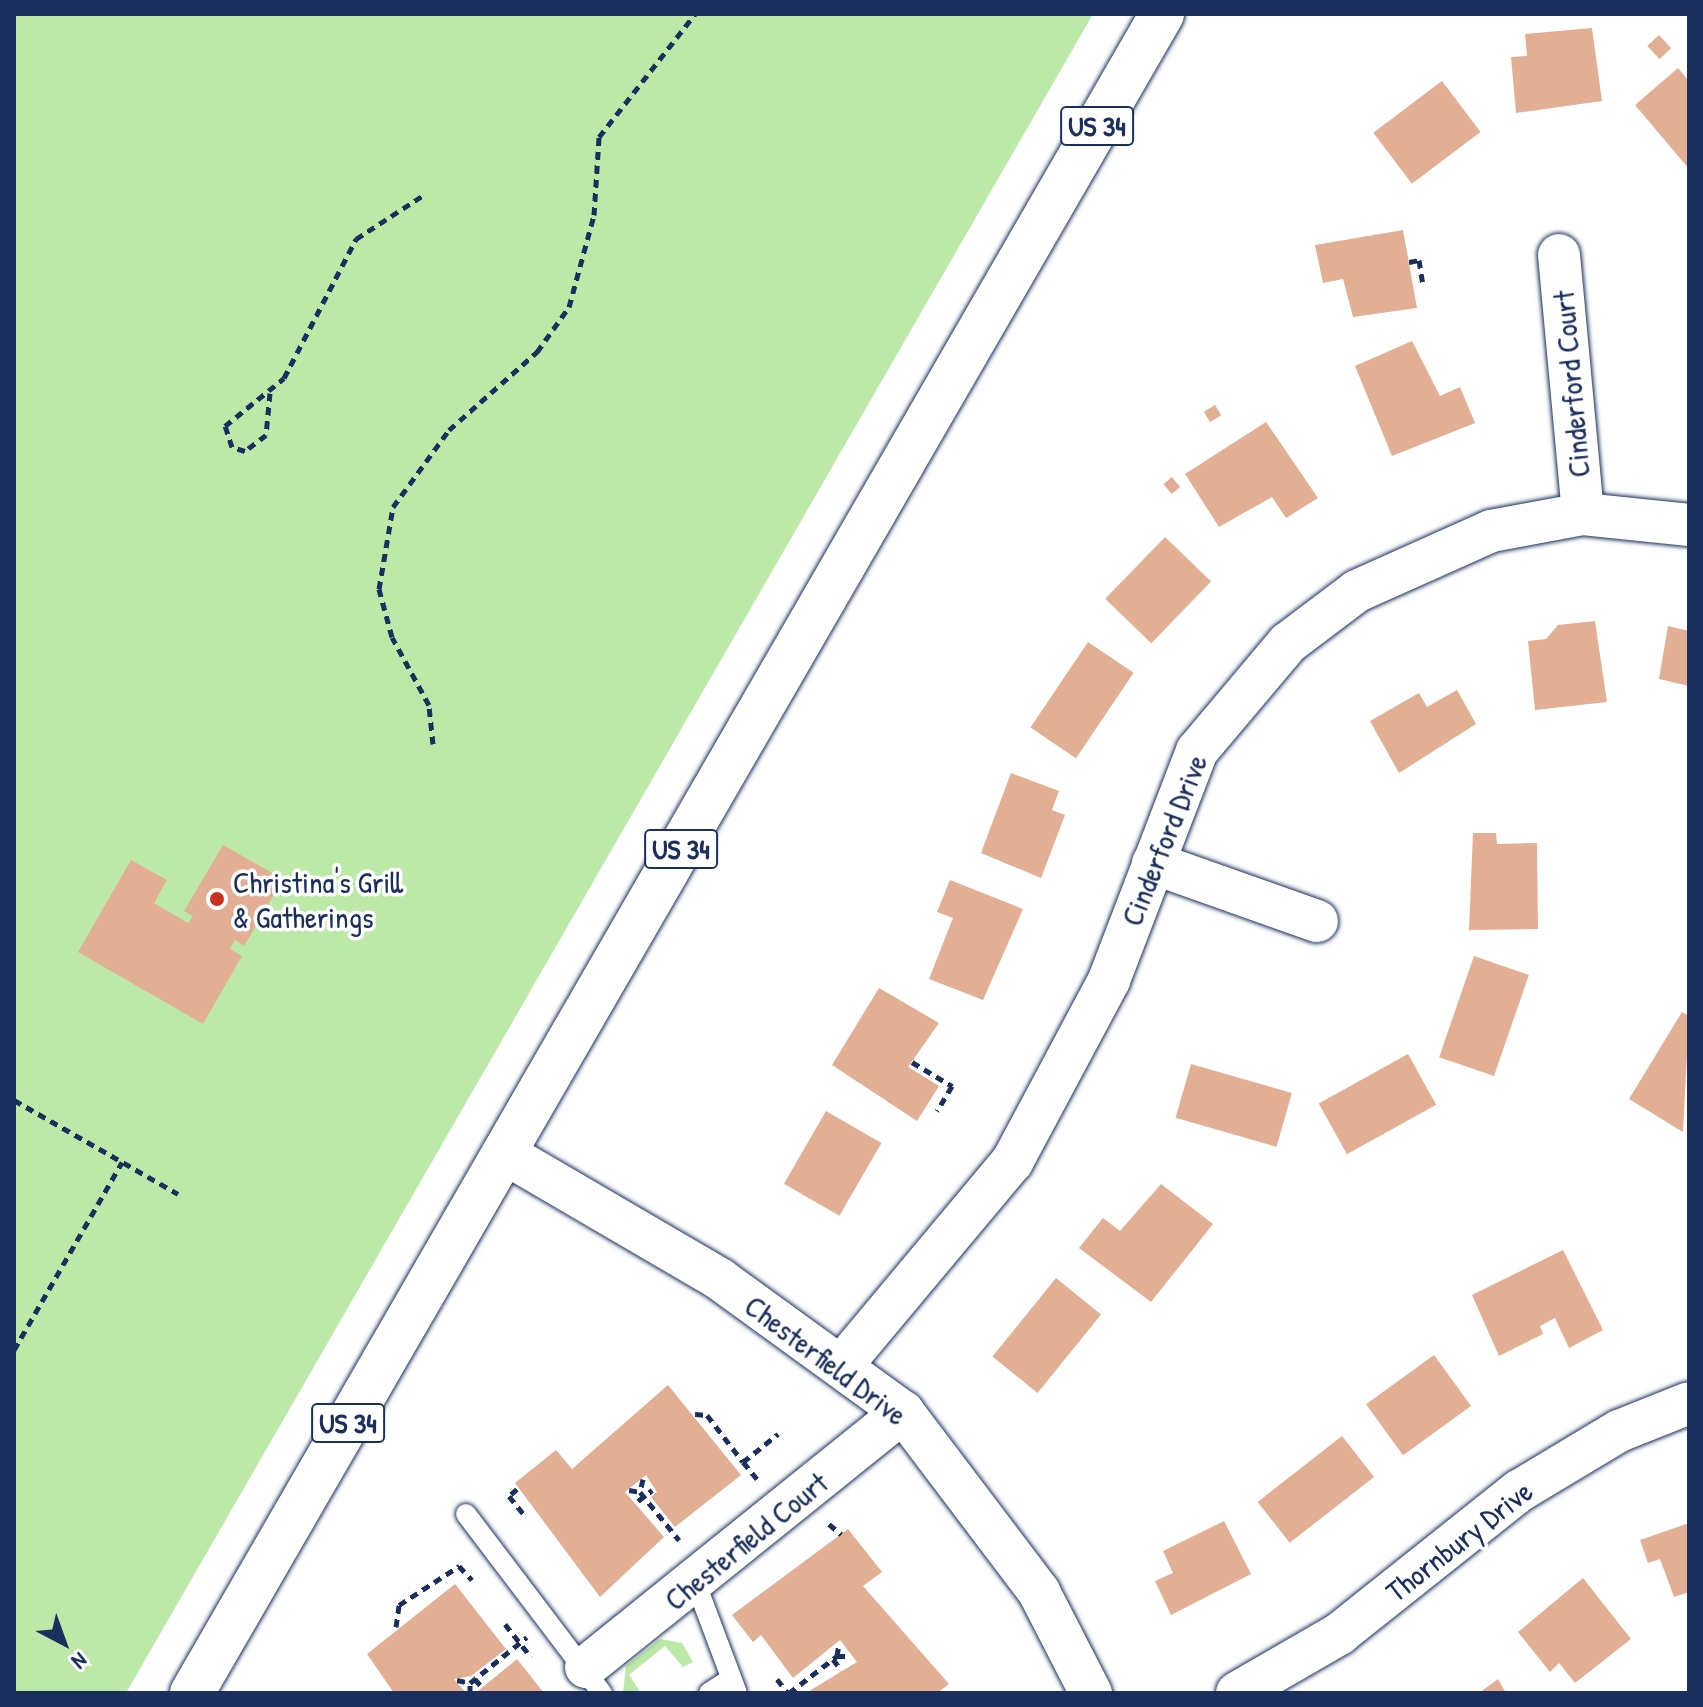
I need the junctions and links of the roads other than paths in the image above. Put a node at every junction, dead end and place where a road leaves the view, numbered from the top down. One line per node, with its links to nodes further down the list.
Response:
1 (1162, 14): 7 (main road, US 34)
2 (1559, 255): 3 (street, Cinderford Court)
3 (1583, 514): 4 (street, Cinderford Drive); 5 (street, Cinderford Drive)
4 (1689, 525)
5 (1153, 863): 6 (street); 8 (street, Cinderford Drive)
6 (1317, 921)
7 (504, 1153): 8 (street, Chesterfield Drive); 15 (main road, US 34)
8 (842, 1365): 10 (street, Chesterfield Drive)
9 (1689, 1403): 18 (street, Thornbury Drive)
10 (903, 1412): 12 (street, Chesterfield Court); 17 (street, Chesterfield Drive)
11 (466, 1514): 13 (lane)
12 (690, 1566): 13 (street, Chesterfield Court); 14 (lane)
13 (594, 1680)
14 (733, 1687): 16 (lane)
15 (192, 1693)
16 (709, 1693)
17 (1091, 1693)
18 (1237, 1693)

